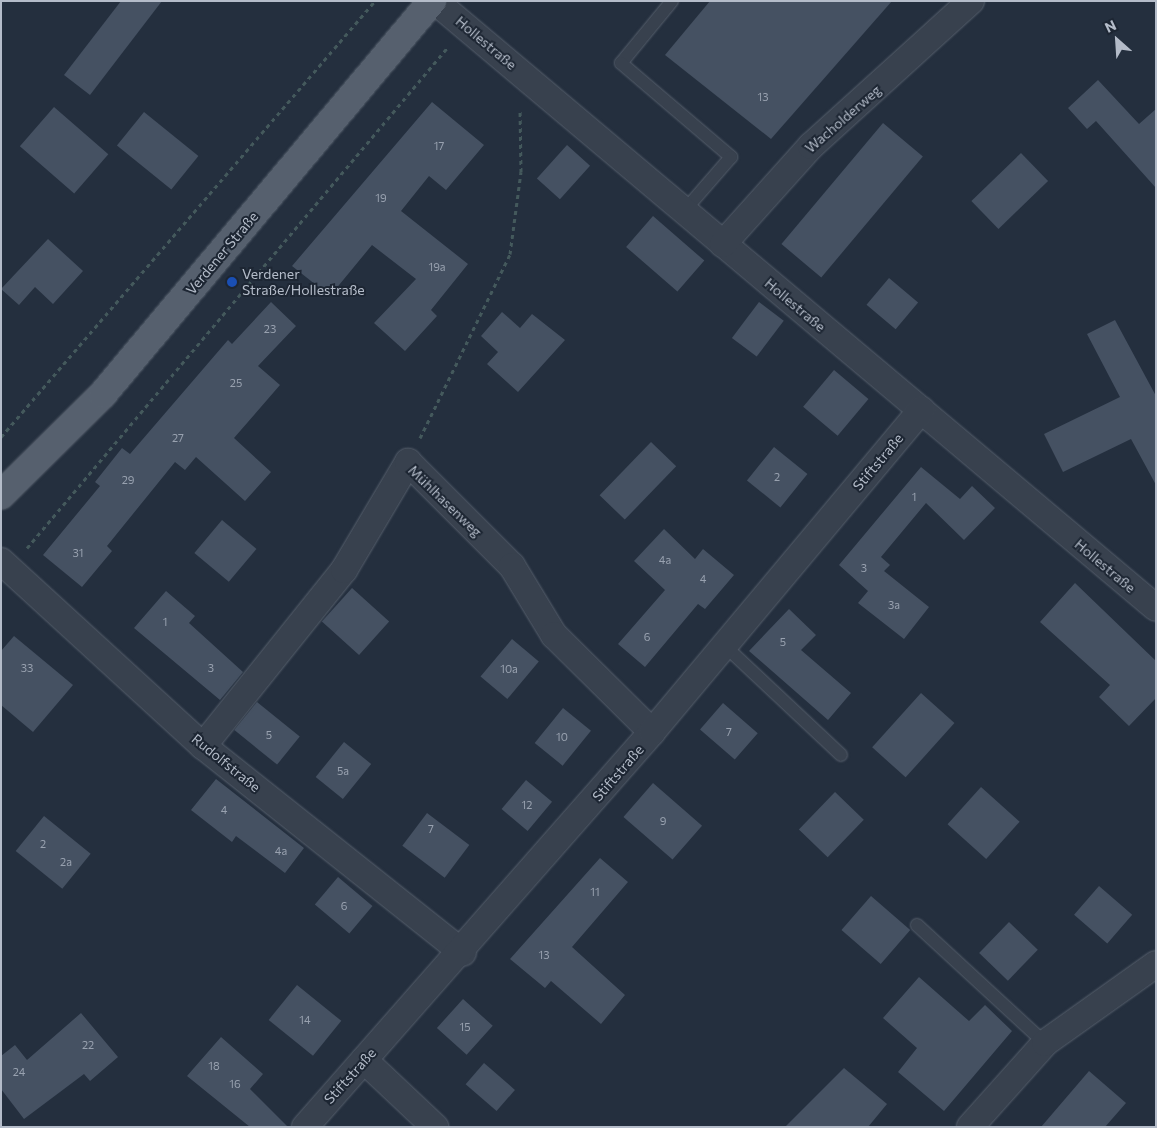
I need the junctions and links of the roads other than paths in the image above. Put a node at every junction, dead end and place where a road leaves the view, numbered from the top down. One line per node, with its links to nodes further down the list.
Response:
1 (434, 1): 4 (street, Hollestraße); 7 (main road, Verdener Straße)
2 (672, 1): 4 (lane)
3 (971, 1): 5 (street, Wacholderweg)
4 (684, 211): 5 (street, Hollestraße)
5 (723, 244): 6 (street, Hollestraße)
6 (921, 410): 9 (street, Hollestraße); 10 (street, Stiftstraße)
7 (1, 495)
8 (6, 564): 12 (street, Rudolfstraße)
9 (1156, 608)
10 (725, 646): 11 (street, Stiftstraße); 13 (lane)
11 (652, 732): 12 (street, Mühlhasenweg); 15 (street, Stiftstraße)
12 (204, 746): 15 (street, Rudolfstraße)
13 (842, 755)
14 (917, 925): 17 (lane)
15 (463, 953): 18 (street, Stiftstraße)
16 (1156, 964): 17 (street)
17 (1045, 1043): 21 (street)
18 (364, 1060): 19 (street, Stiftstraße); 20 (street)
19 (306, 1127)
20 (435, 1127)
21 (970, 1127)

